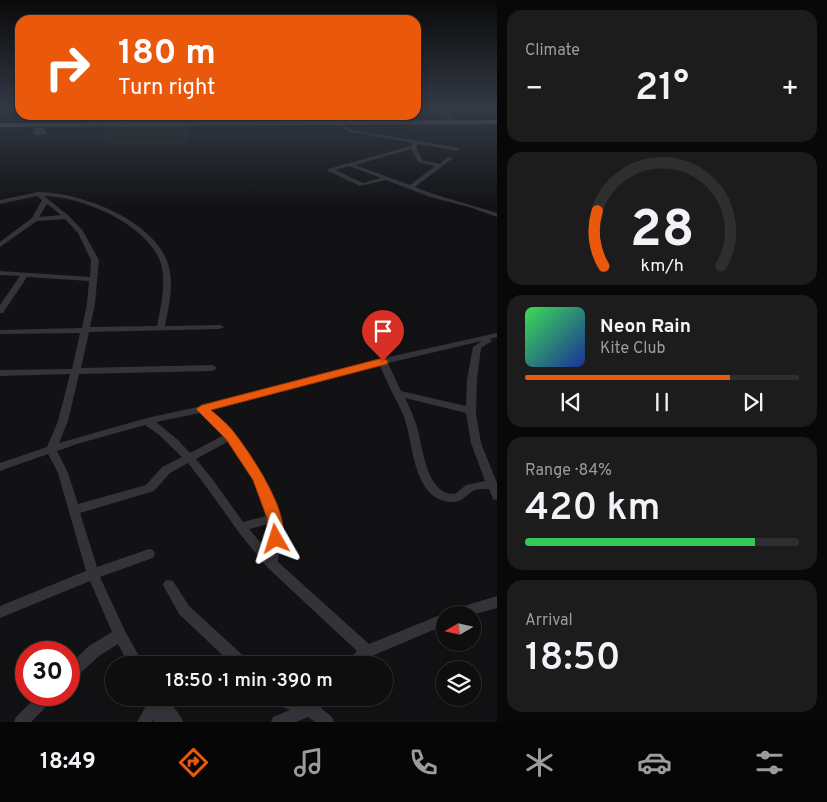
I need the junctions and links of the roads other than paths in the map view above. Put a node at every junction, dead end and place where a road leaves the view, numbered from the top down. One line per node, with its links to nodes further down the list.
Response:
1 (400, 142): 2 (street)
2 (415, 145): 3 (street); 5 (street); 6 (street)
3 (457, 148)
4 (450, 158): 6 (street)
5 (348, 164): 7 (street); 7 (street)
6 (440, 166): 8 (street)
7 (385, 179): 8 (street)
8 (410, 188): 12 (street)
9 (38, 194): 10 (street); 11 (street); 21 (street)
10 (45, 201): 13 (street); 14 (street)
11 (0, 202)
12 (497, 215)
13 (67, 217): 14 (street); 18 (street)
14 (35, 219): 15 (street)
15 (0, 245)
16 (0, 272): 17 (street)
17 (25, 275): 18 (street); 19 (street)
18 (94, 279): 22 (street)
19 (0, 311)
20 (220, 327): 21 (street)
21 (161, 328): 22 (street)
22 (84, 331): 23 (street); 27 (street)
23 (0, 332)
24 (497, 336): 25 (street); 31 (street)
25 (383, 361): 29 (street); 30 (street)
26 (213, 368): 27 (street)
27 (75, 370): 28 (street); 34 (street)
28 (0, 373)
29 (399, 394): 31 (street); 37 (street)
30 (202, 409): 32 (street); 33 (street)
31 (472, 411): 37 (street)
32 (147, 421): 34 (street); 35 (street)
33 (231, 436): 35 (street); 40 (street)
34 (51, 449): 36 (street); 39 (street)
35 (190, 458): 39 (street); 41 (street)
36 (0, 467)
37 (492, 484): 38 (street)
38 (497, 496)
39 (74, 510): 44 (street)
40 (274, 518): 41 (street); 43 (street)
41 (241, 527): 43 (street)
42 (149, 554): 44 (street)
43 (272, 564): 51 (street)
44 (93, 574): 48 (street); 50 (street)
45 (169, 585): 53 (street)
46 (497, 602): 47 (street)
47 (481, 607)
48 (0, 612)
49 (436, 623): 51 (street)
50 (120, 635): 52 (street); 55 (street)
51 (367, 651): 54 (street)
52 (132, 656)
53 (233, 656)
54 (362, 656)
55 (80, 664)
56 (37, 706): 63 (street)
57 (152, 706): 64 (street)
58 (157, 706): 65 (street)
59 (161, 706): 66 (street)
60 (299, 706): 62 (street)
61 (314, 706): 62 (street)
62 (310, 710): 67 (street); 68 (street)
63 (21, 722)
64 (144, 722)
65 (162, 722)
66 (176, 722)
67 (278, 722)
68 (327, 722)

